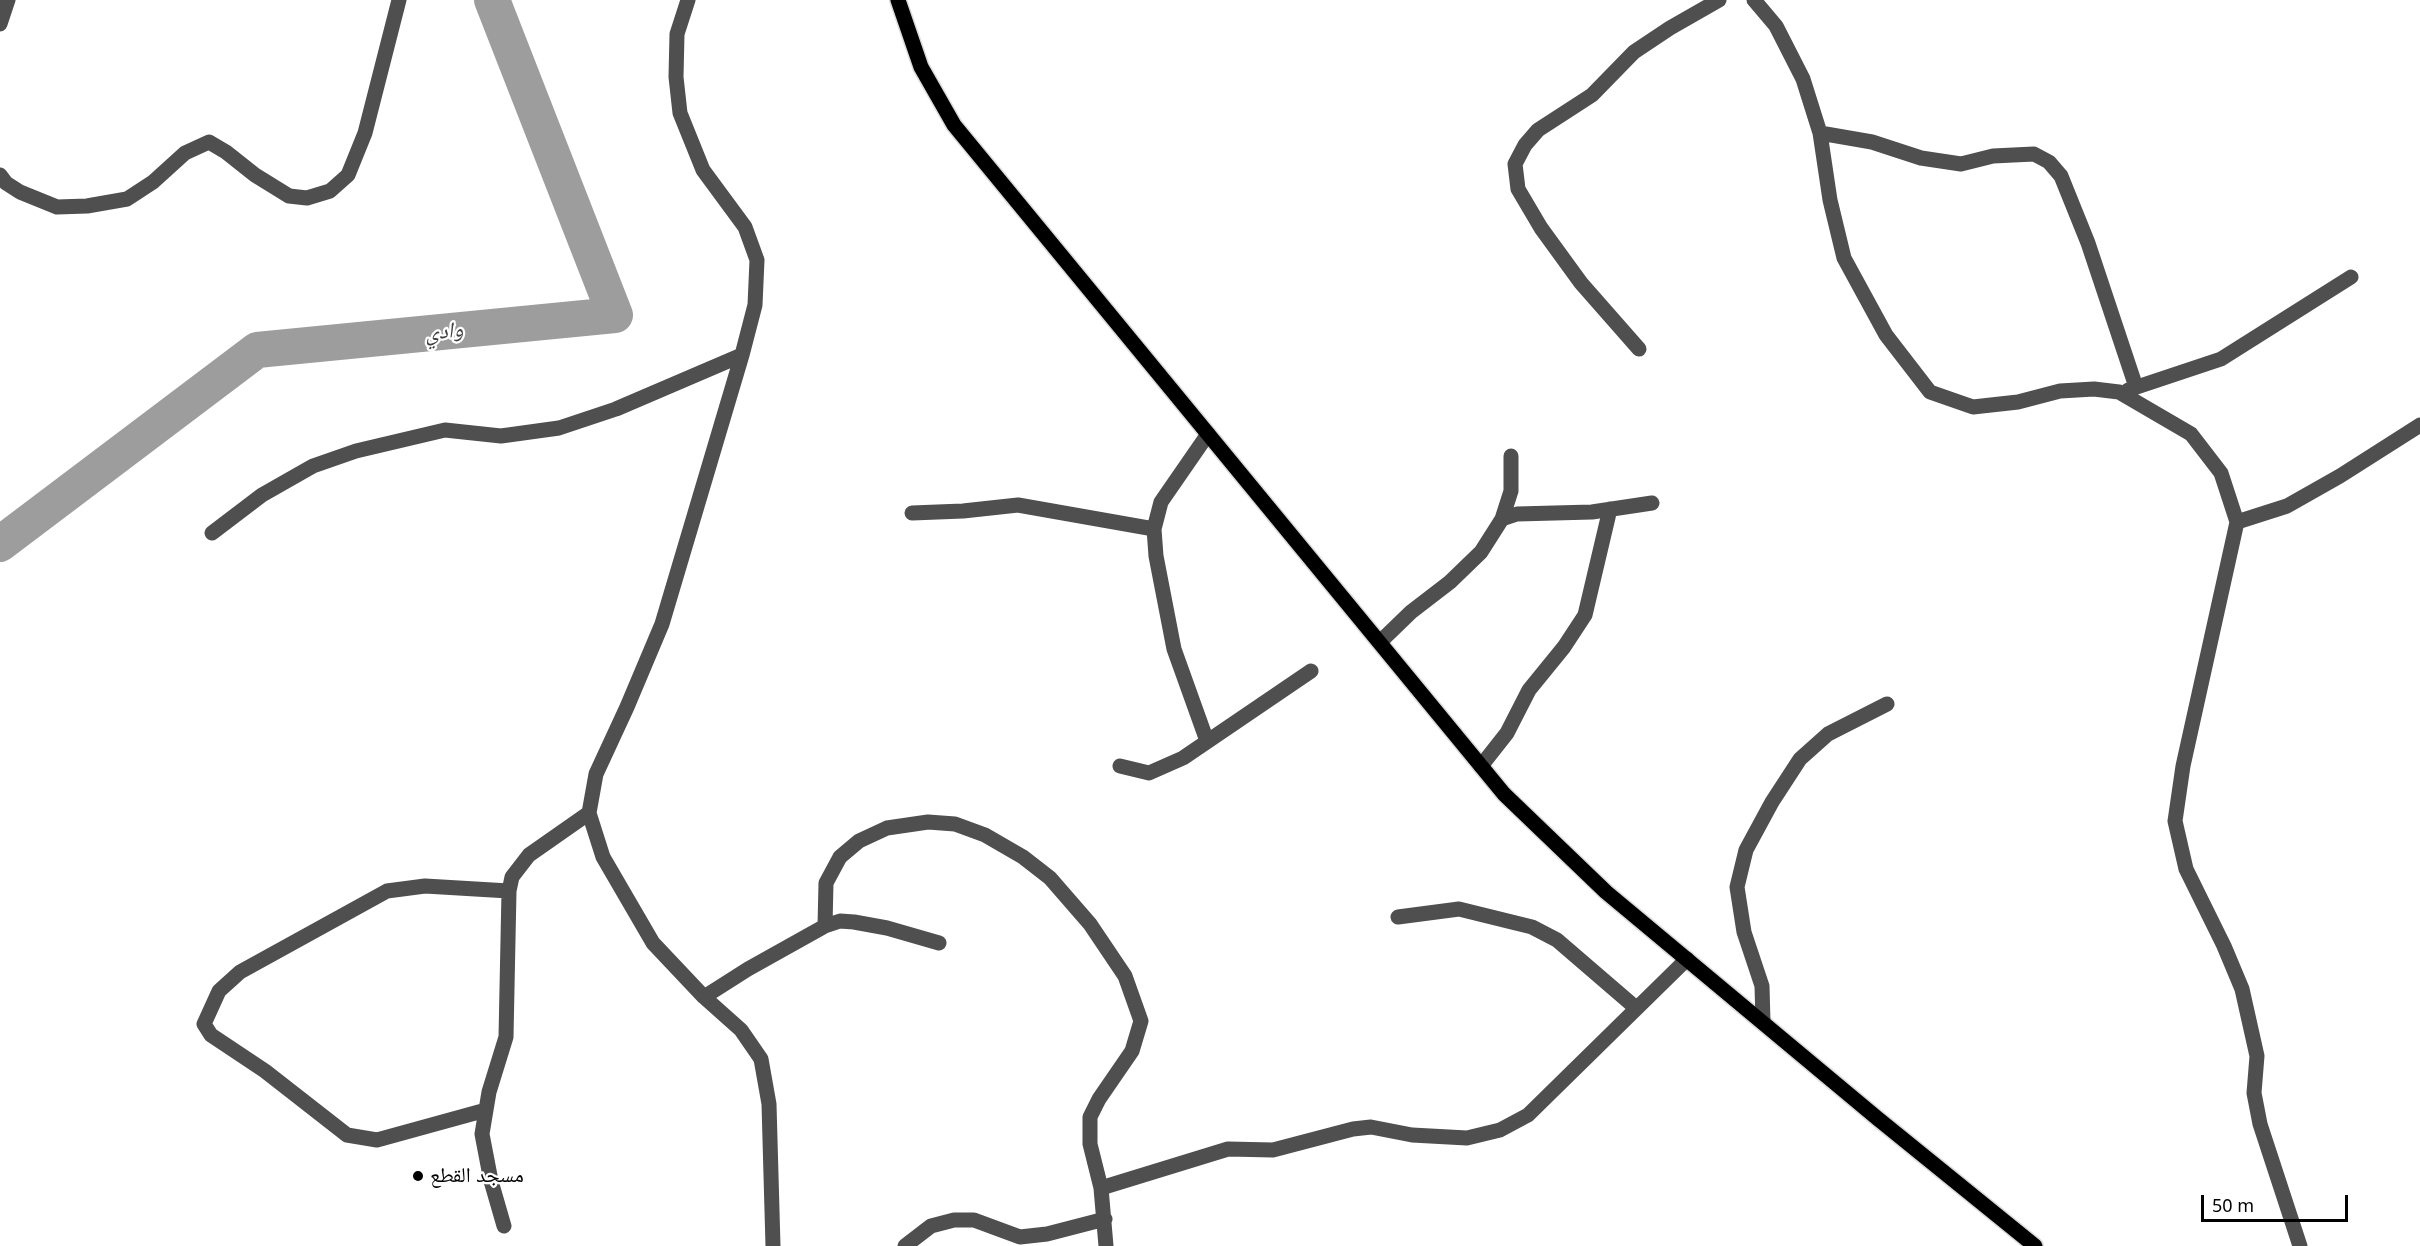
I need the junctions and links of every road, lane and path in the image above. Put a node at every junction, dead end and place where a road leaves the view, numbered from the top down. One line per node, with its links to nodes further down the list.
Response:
1 (8, 0): 7 (street)
2 (399, 0): 9 (street)
3 (688, 0): 12 (street)
4 (898, 0): 16 (main road)
5 (1719, 0): 11 (street)
6 (1754, 0): 8 (street)
7 (0, 24)
8 (1820, 133): 13 (street); 14 (street)
9 (0, 175)
10 (2351, 277): 13 (street)
11 (1639, 349)
12 (742, 355): 24 (street); 31 (street)
13 (2136, 387): 14 (street)
14 (2120, 392): 22 (street)
15 (2420, 425): 22 (street)
16 (1208, 434): 23 (street); 25 (main road)
17 (1511, 456): 21 (street)
18 (1652, 503): 19 (street)
19 (1610, 509): 21 (street); 30 (street)
20 (912, 513): 23 (street)
21 (1502, 519): 25 (street)
22 (2237, 522): 48 (street)
23 (1154, 528): 28 (street)
24 (212, 533)
25 (1380, 642): 30 (main road)
26 (1311, 671): 28 (street)
27 (1887, 704): 39 (street)
28 (1207, 741): 29 (street)
29 (1120, 766)
30 (1481, 766): 36 (main road)
31 (589, 813): 32 (street); 37 (street)
32 (509, 891): 40 (street); 40 (street)
33 (1398, 917): 38 (street)
34 (825, 926): 35 (street); 37 (street); 41 (street)
35 (939, 943)
36 (1687, 959): 38 (street); 39 (main road)
37 (704, 997): 44 (street)
38 (1636, 1008): 41 (street)
39 (1763, 1022): 47 (main road)
40 (486, 1110): 43 (street)
41 (1101, 1188): 42 (street)
42 (1105, 1220): 45 (street); 46 (street)
43 (504, 1226)
44 (772, 1246)
45 (905, 1246)
46 (1106, 1246)
47 (2035, 1246)
48 (2300, 1246)

